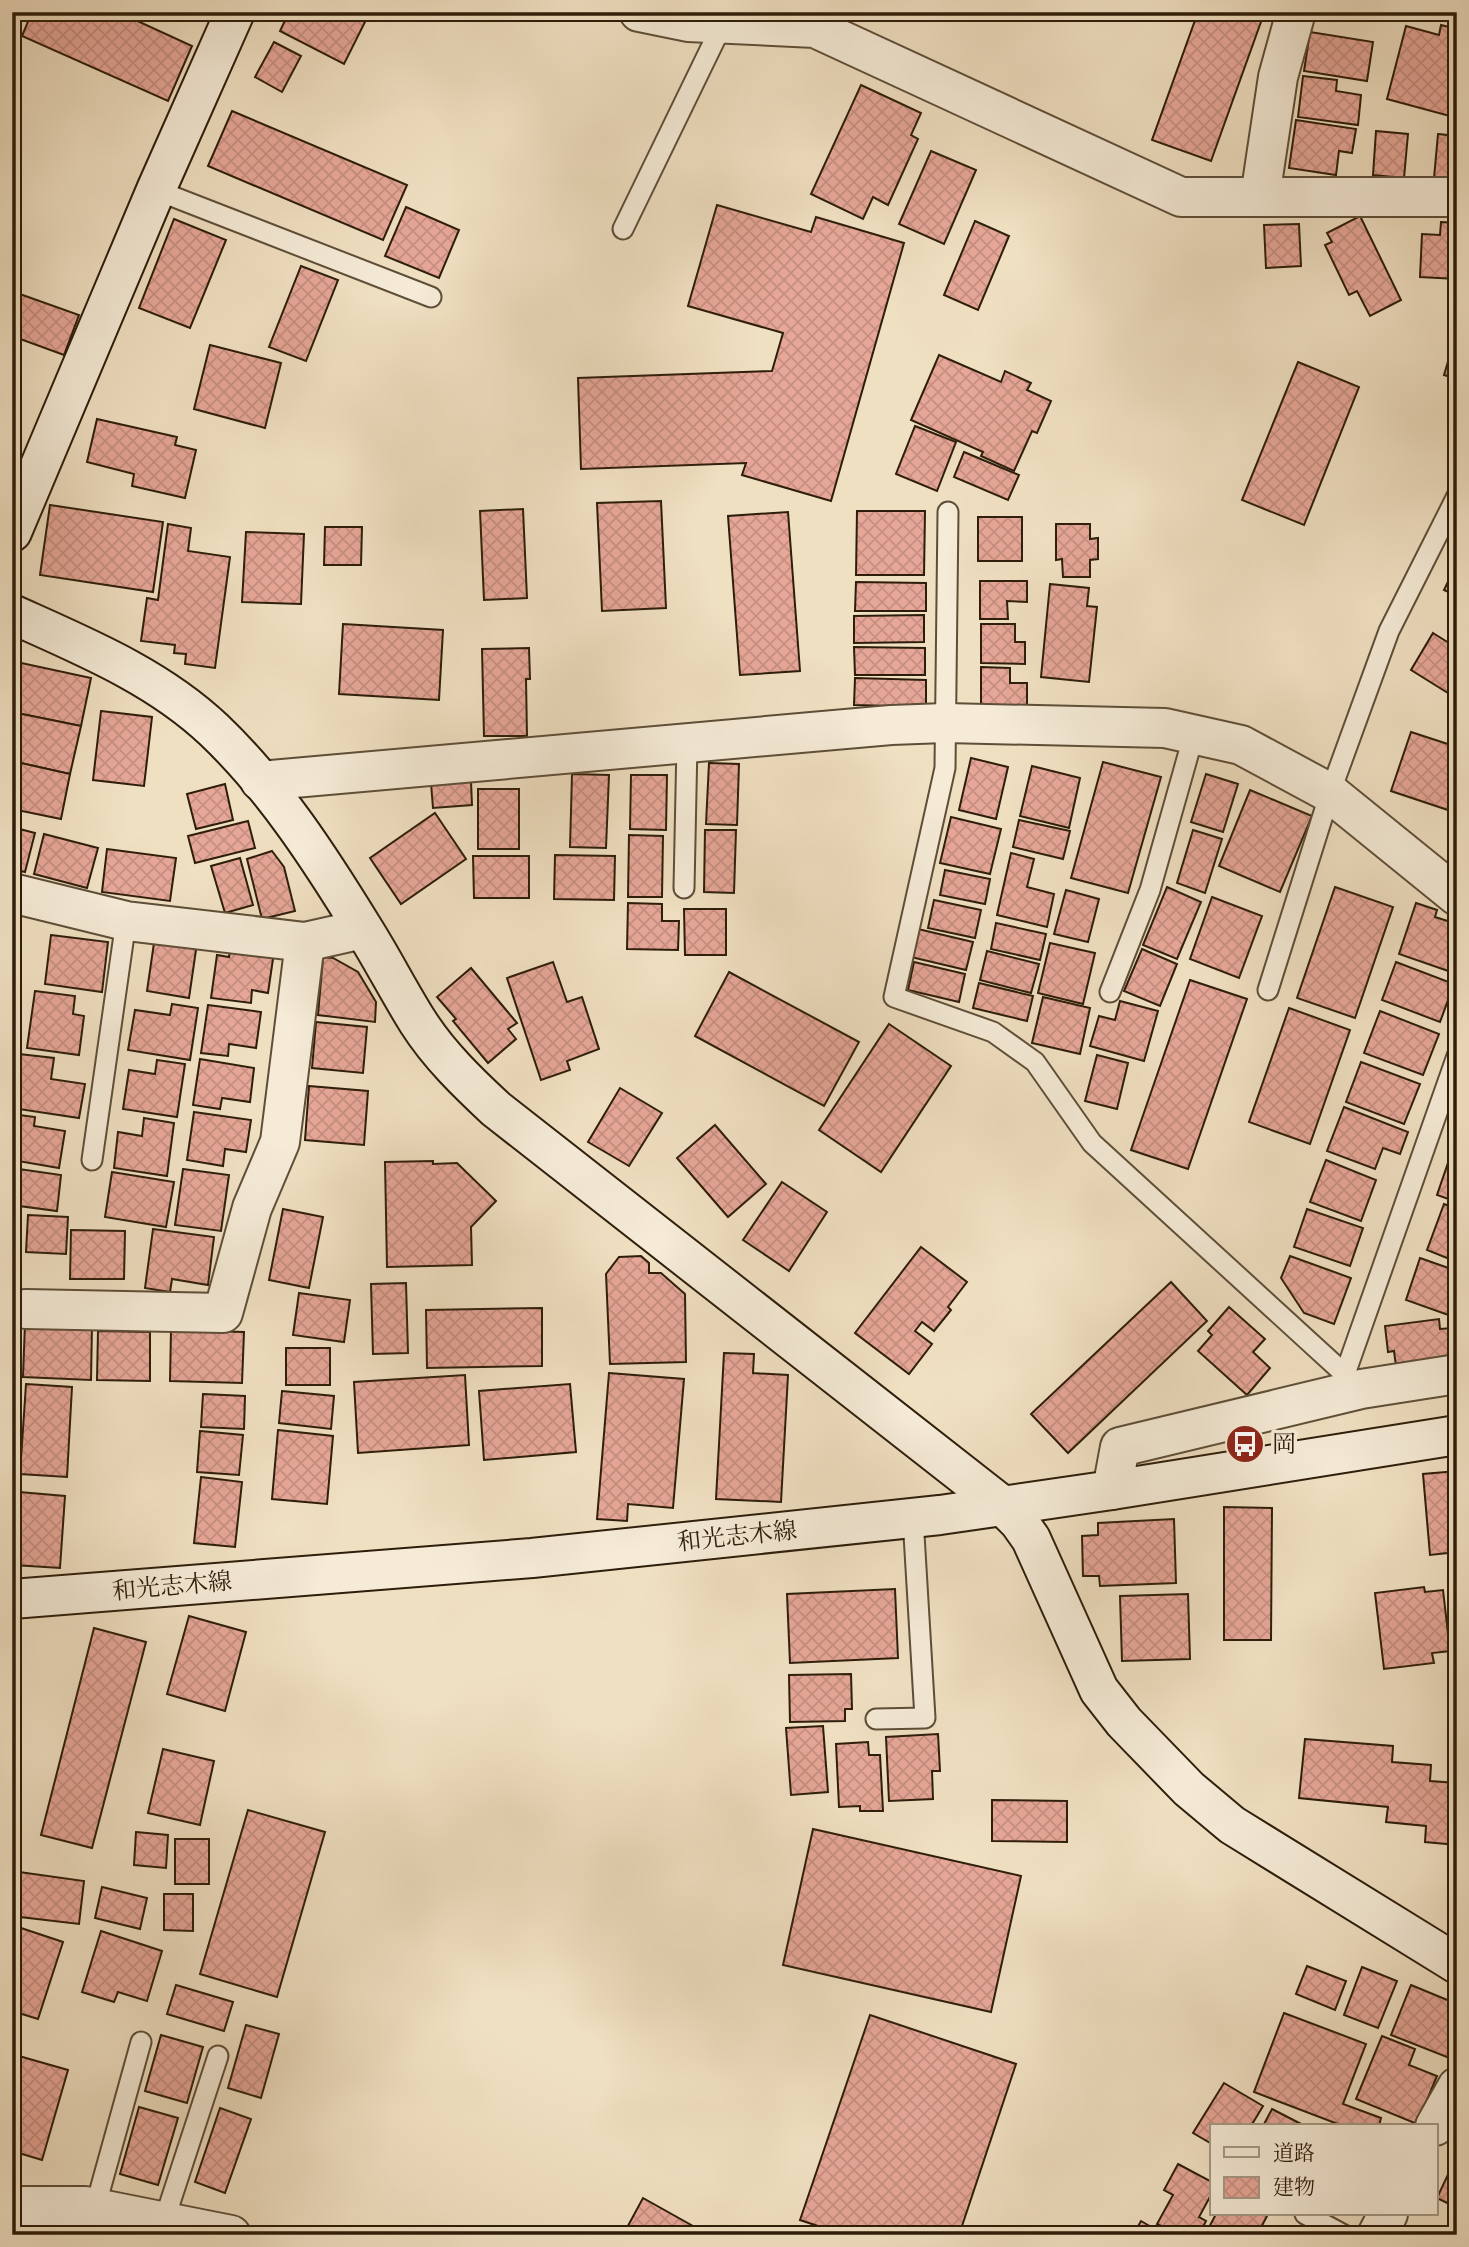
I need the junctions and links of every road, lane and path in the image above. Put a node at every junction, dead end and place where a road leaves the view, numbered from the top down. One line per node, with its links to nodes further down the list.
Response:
1 (235, 12): 5 (street)
2 (639, 12): 4 (street)
3 (1296, 12): 6 (street)
4 (723, 23): 6 (street); 8 (lane)
5 (156, 190): 9 (lane); 12 (street)
6 (1260, 197): 7 (street)
7 (1457, 197)
8 (623, 229)
9 (430, 297)
10 (1457, 496): 18 (lane)
11 (948, 512): 14 (lane)
12 (12, 532)
13 (12, 614): 17 (street)
14 (945, 723): 15 (street); 16 (street); 31 (lane)
15 (1194, 734): 18 (street); 26 (lane)
16 (687, 743): 17 (street); 19 (lane)
17 (260, 781): 23 (street)
18 (1330, 793): 21 (street); 25 (lane)
19 (684, 888)
20 (12, 893): 22 (street)
21 (1457, 896)
22 (126, 921): 24 (street); 28 (lane)
23 (363, 929): 24 (street); 34 (street)
24 (305, 942): 29 (street)
25 (1268, 990)
26 (1110, 992)
27 (1457, 1056): 31 (lane)
28 (92, 1160)
29 (26, 1309)
30 (1457, 1374): 31 (street)
31 (1353, 1382): 33 (street)
32 (1457, 1434): 33 (street, 和光志木線)
33 (1112, 1490): 34 (street, 和光志木線)
34 (1003, 1506): 35 (street, 和光志木線); 38 (street)
35 (913, 1518): 36 (street, 和光志木線); 37 (lane)
36 (12, 1599)
37 (876, 1719)
38 (1457, 1964)
39 (141, 2042): 44 (lane)
40 (218, 2056): 47 (lane)
41 (1457, 2087): 42 (street)
42 (1436, 2124)
43 (12, 2206): 44 (street)
44 (95, 2208): 47 (street)
45 (1309, 2216): 49 (lane)
46 (1387, 2216): 50 (street)
47 (164, 2221): 48 (street)
48 (231, 2235)
49 (1344, 2235)
50 (1377, 2235)

